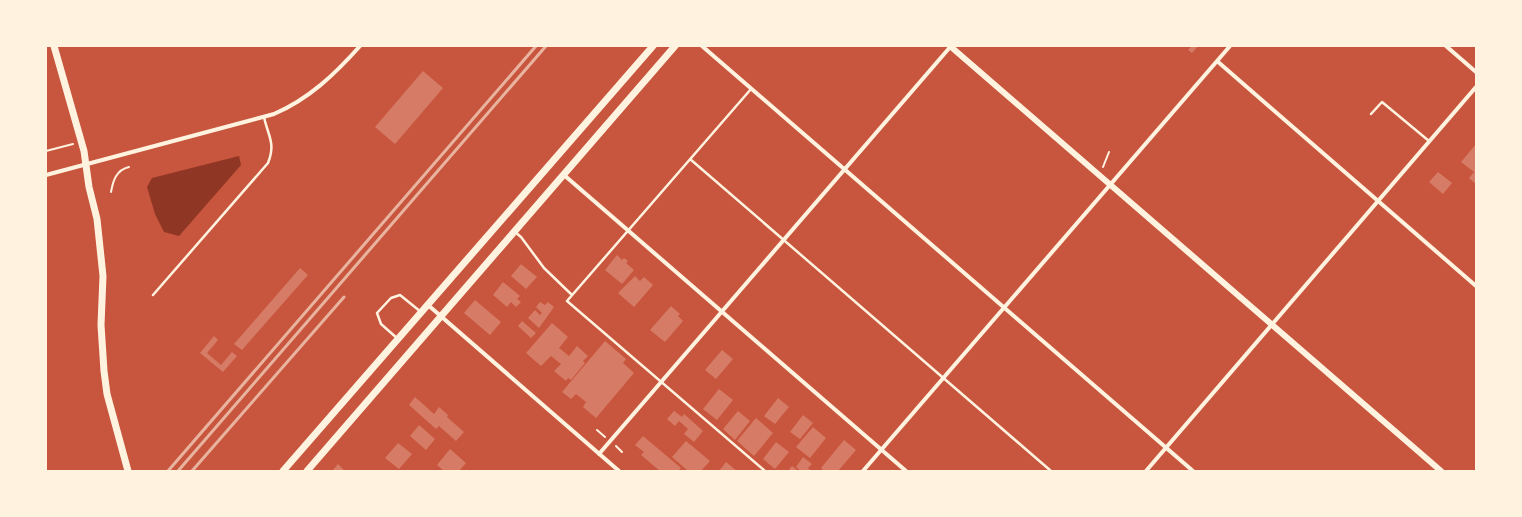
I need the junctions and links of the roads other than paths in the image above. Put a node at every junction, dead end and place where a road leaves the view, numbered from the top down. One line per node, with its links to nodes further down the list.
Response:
1 (54, 46): 17 (main road)
2 (360, 46): 14 (street)
3 (653, 46): 29 (main road)
4 (675, 46): 20 (main road)
5 (702, 46): 12 (street)
6 (950, 46): 18 (street); 21 (street)
7 (1230, 46): 9 (street)
8 (1446, 46): 10 (street)
9 (1217, 60): 21 (street); 22 (street)
10 (1476, 72)
11 (1476, 87): 15 (street)
12 (751, 89): 16 (lane); 18 (street)
13 (1370, 114): 15 (lane)
14 (264, 117): 17 (street); 27 (lane)
15 (1429, 141): 22 (street)
16 (690, 159): 23 (lane); 25 (lane)
17 (86, 165): 19 (street); 41 (main road)
18 (844, 169): 25 (street); 30 (street)
19 (46, 175)
20 (564, 175): 23 (street); 24 (main road)
21 (1112, 185): 30 (street); 34 (street)
22 (1377, 200): 26 (street); 34 (street)
23 (628, 230): 28 (lane); 31 (street)
24 (514, 231): 28 (lane); 33 (main road)
25 (783, 239): 31 (street); 36 (lane)
26 (1476, 286)
27 (153, 295)
28 (572, 295): 37 (lane)
29 (428, 305): 32 (main road); 33 (street)
30 (1005, 308): 36 (street); 38 (street)
31 (721, 311): 37 (street); 39 (street)
32 (422, 312): 35 (main road); 35 (lane)
33 (441, 317): 40 (street); 43 (main road)
34 (1272, 324): 38 (street); 51 (street)
35 (398, 339): 42 (main road)
36 (943, 378): 39 (street); 48 (lane)
37 (661, 382): 40 (street); 45 (lane)
38 (1166, 448): 49 (street); 50 (street)
39 (882, 450): 46 (street); 47 (street)
40 (600, 454): 44 (street)
41 (128, 471)
42 (283, 471)
43 (307, 471)
44 (619, 471)
45 (765, 471)
46 (863, 471)
47 (906, 471)
48 (1051, 471)
49 (1146, 471)
50 (1193, 471)
51 (1441, 471)

